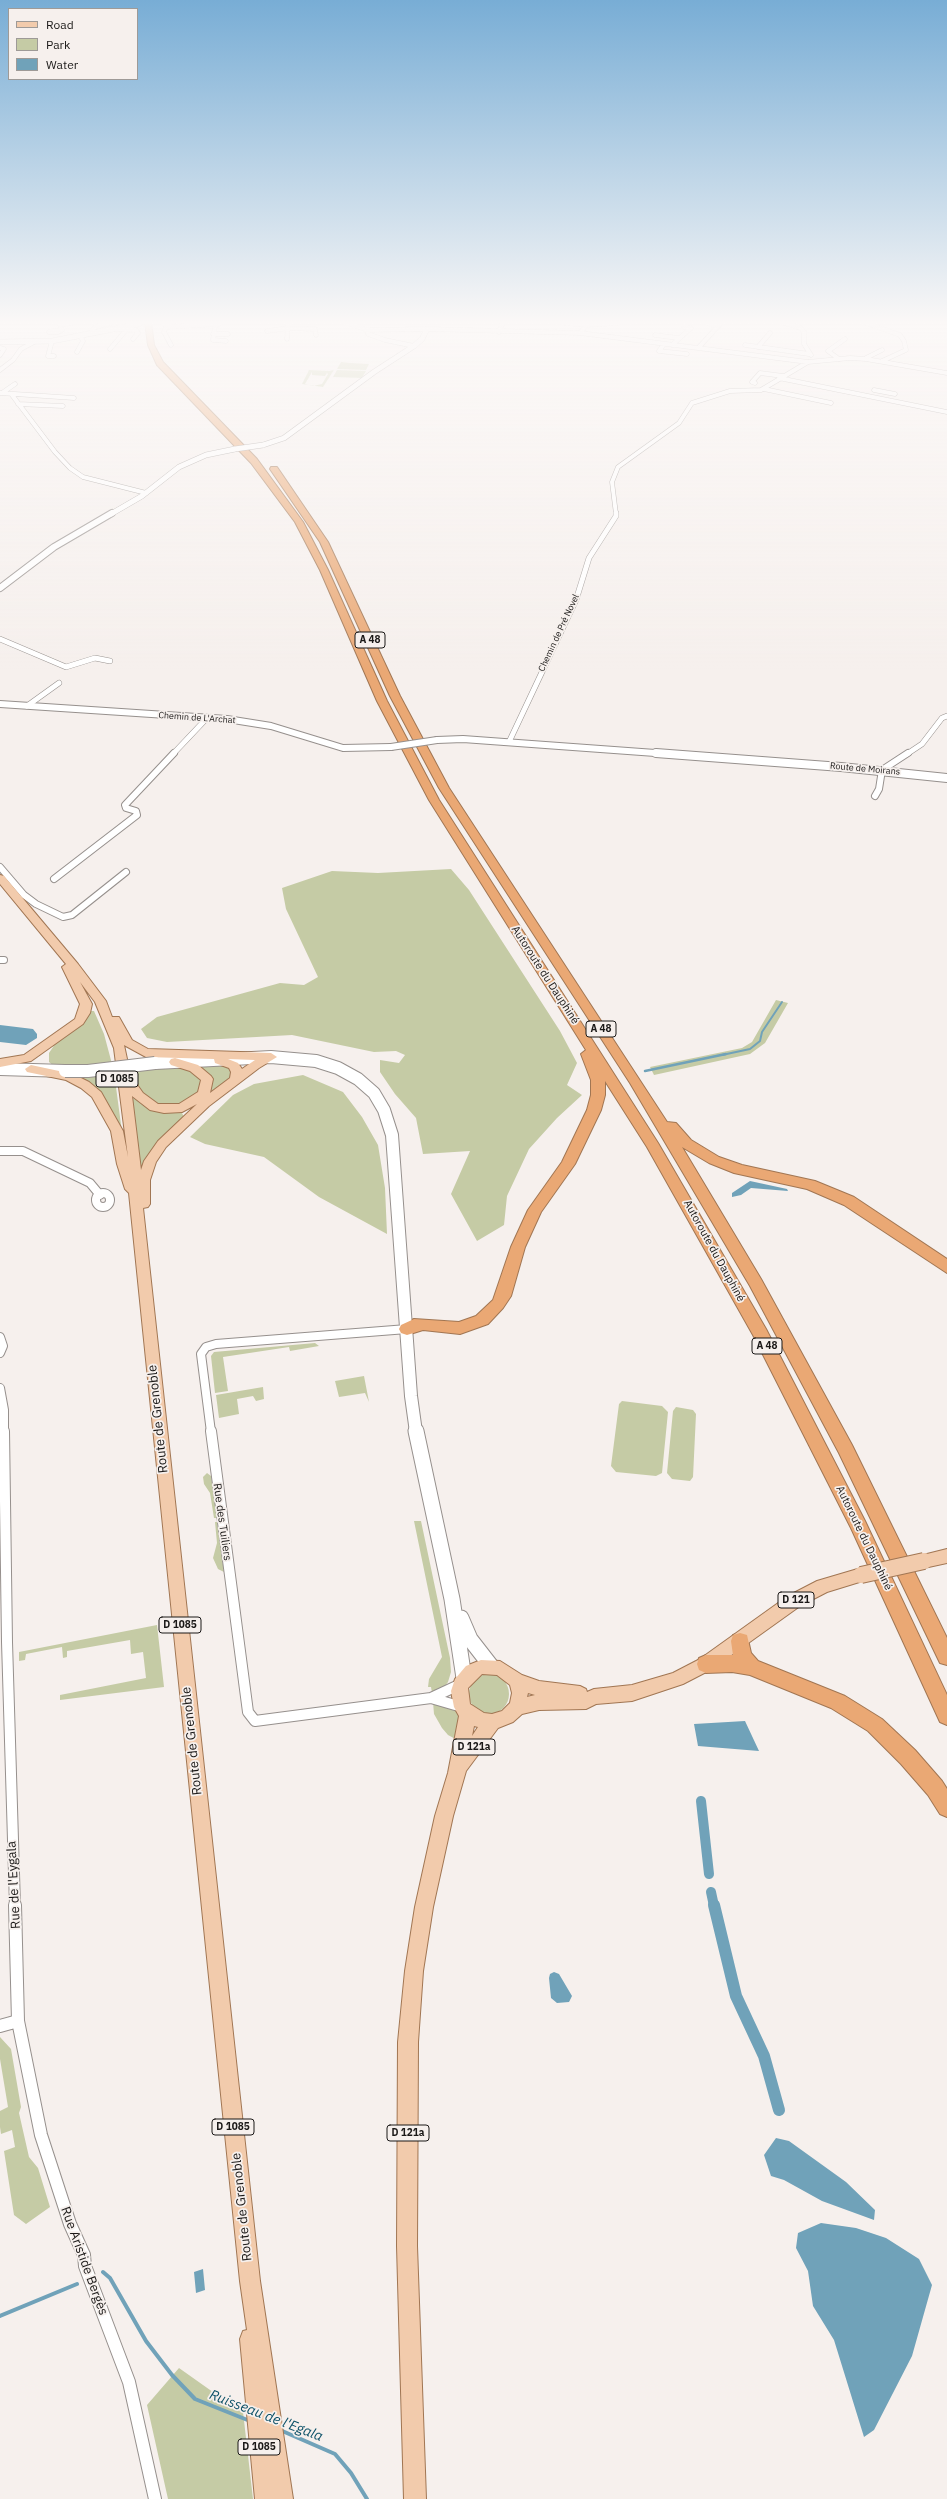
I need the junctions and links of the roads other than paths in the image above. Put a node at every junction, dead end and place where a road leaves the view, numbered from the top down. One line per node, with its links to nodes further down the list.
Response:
1 (45, 439): 6 (street)
2 (233, 439): 25 (highway, Autoroute du Dauphiné / A 48)
3 (246, 439): 35 (highway, Autoroute du Dauphiné / A 48)
4 (282, 439): 6 (street, bridge)
5 (657, 439): 15 (street, Chemin de Pré Novel)
6 (146, 493): 7 (street)
7 (0, 588)
8 (0, 639): 9 (street)
9 (110, 661)
10 (59, 683): 12 (street)
11 (0, 704): 12 (street, Chemin de L'Archat)
12 (27, 706): 14 (street, Chemin de L'Archat)
13 (947, 716): 16 (street)
14 (207, 718): 15 (street, Chemin de L'Archat, bridge); 22 (street)
15 (509, 742): 16 (street, Route de Moirans)
16 (882, 770): 17 (street, Route de Moirans); 18 (street)
17 (947, 778)
18 (875, 796)
19 (0, 867): 20 (street)
20 (126, 872)
21 (0, 878): 24 (main road, D 1085)
22 (54, 879)
23 (0, 888): 24 (main road, D 1085)
24 (71, 967): 26 (main road, Route de Grenoble / D 1085); 31 (main road); 38 (main road, Route de Grenoble / D 1085)
25 (557, 993): 41 (highway); 58 (highway, Autoroute du Dauphiné / A 48)
26 (100, 1002): 27 (main road, Route de Grenoble / D 1085); 28 (main road)
27 (120, 1048): 30 (main road); 38 (main road, Route de Grenoble / D 1085)
28 (271, 1057): 29 (main road); 34 (main road); 41 (main road)
29 (219, 1060): 30 (main road); 34 (main road)
30 (175, 1062): 33 (main road, bridge)
31 (0, 1063): 33 (main road)
32 (0, 1069): 33 (main road)
33 (27, 1069): 38 (main road)
34 (235, 1080): 40 (main road)
35 (636, 1082): 39 (highway); 48 (highway, Autoroute du Dauphiné / A 48)
36 (0, 1151): 37 (street)
37 (100, 1195)
38 (136, 1201): 40 (main road, Route de Grenoble / D 1085)
39 (947, 1267)
40 (143, 1278): 64 (main road, Route de Grenoble / D 1085)
41 (407, 1329): 46 (main road); 55 (street, Rue des Tuiliers)
42 (0, 1337): 43 (street)
43 (0, 1353)
44 (0, 1388): 62 (street, Rue de l'Eygala)
45 (947, 1556): 47 (main road, D 121, bridge)
46 (452, 1599): 50 (main road); 52 (main road)
47 (740, 1641): 49 (main road, D 121); 51 (highway)
48 (947, 1657)
49 (706, 1664): 51 (highway); 54 (main road, D 121)
50 (491, 1666): 52 (main road); 53 (main road)
51 (751, 1667): 61 (highway)
52 (463, 1681): 55 (street, Rue des Tuiliers); 57 (main road)
53 (517, 1681): 54 (main road, D 121); 56 (main road)
54 (594, 1697): 56 (main road, D 121)
55 (431, 1698): 57 (street, Rue des Tuiliers)
56 (517, 1707): 59 (main road)
57 (465, 1710): 59 (main road); 60 (main road, D 121a)
58 (947, 1716)
59 (492, 1722): 60 (main road, D 121a)
60 (457, 1773): 68 (main road, D 121a)
61 (947, 1807)
62 (18, 2021): 63 (street); 65 (street, Rue Aristide Bergès)
63 (0, 2026)
64 (261, 2400): 66 (main road, D 1085); 67 (main road, D 1085)
65 (155, 2499)
66 (266, 2499)
67 (282, 2499)
68 (415, 2499)

